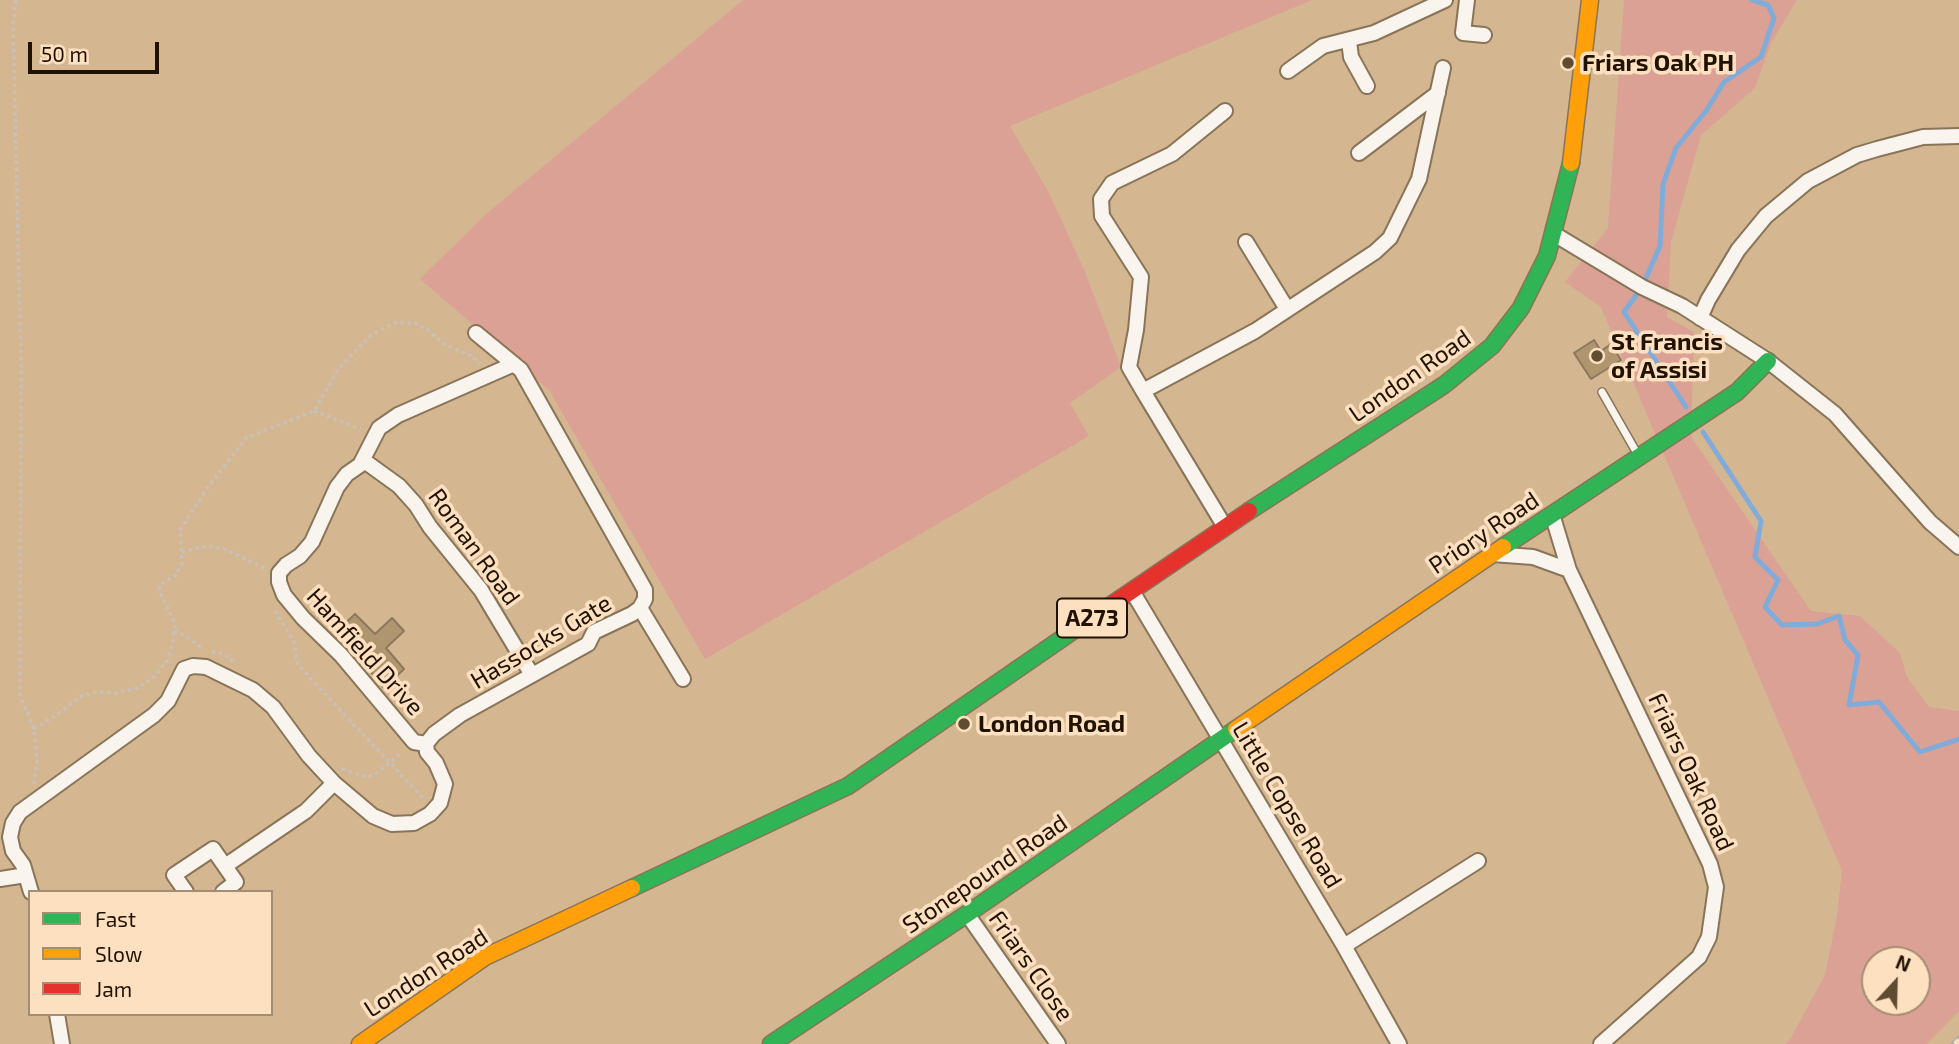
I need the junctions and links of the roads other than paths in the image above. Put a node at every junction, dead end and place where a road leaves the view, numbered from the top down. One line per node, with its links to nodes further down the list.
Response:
1 (1445, 0): 5 (street)
2 (1467, 0): 4 (street)
3 (1589, 0): 13 (main road, London Road / A273)
4 (1484, 35)
5 (1349, 41): 7 (street); 8 (street)
6 (1443, 68): 9 (street)
7 (1288, 71)
8 (1367, 86)
9 (1438, 93): 12 (street); 15 (street)
10 (1225, 111): 20 (street)
11 (1959, 136): 16 (street)
12 (1359, 153)
13 (1555, 234): 16 (street); 25 (main road, London Road / A273)
14 (1247, 242): 15 (street)
15 (1287, 309): 20 (street)
16 (1700, 318): 18 (street)
17 (476, 333): 19 (street, Hassocks Gate)
18 (1768, 361): 22 (main road, Priory Road); 26 (street)
19 (514, 364): 23 (street, Hamfield Drive); 30 (street, Hassocks Gate)
20 (1143, 391): 25 (street)
21 (1602, 392): 22 (lane)
22 (1639, 457): 24 (main road, Priory Road)
23 (363, 460): 31 (street, Roman Road); 34 (street, Hamfield Drive)
24 (1552, 514): 27 (main road, Priory Road); 28 (street, Friars Oak Road)
25 (1225, 527): 29 (main road, London Road / A273)
26 (1959, 547)
27 (1492, 554): 28 (street); 33 (main road, Priory Road)
28 (1569, 570): 51 (street, Friars Oak Road)
29 (1132, 591): 33 (street, Little Copse Road); 47 (main road, London Road / A273)
30 (640, 608): 31 (street, Hassocks Gate); 32 (street, Hassocks Gate)
31 (532, 675): 34 (street, Hassocks Gate)
32 (683, 679)
33 (1223, 740): 43 (main road, Stonepound Road); 44 (street, Little Copse Road)
34 (420, 743): 35 (street)
35 (331, 780): 37 (street); 38 (street)
36 (1478, 860): 44 (street)
37 (225, 866): 41 (street); 42 (street)
38 (26, 875): 39 (street); 40 (street)
39 (0, 879)
40 (30, 890)
41 (185, 890)
42 (226, 890)
43 (967, 914): 48 (main road, Stonepound Road); 49 (street, Friars Close)
44 (1344, 946): 50 (street, Little Copse Road)
45 (57, 1016): 46 (street)
46 (62, 1044)
47 (361, 1044)
48 (771, 1044)
49 (1058, 1044)
50 (1399, 1044)
51 (1601, 1044)

